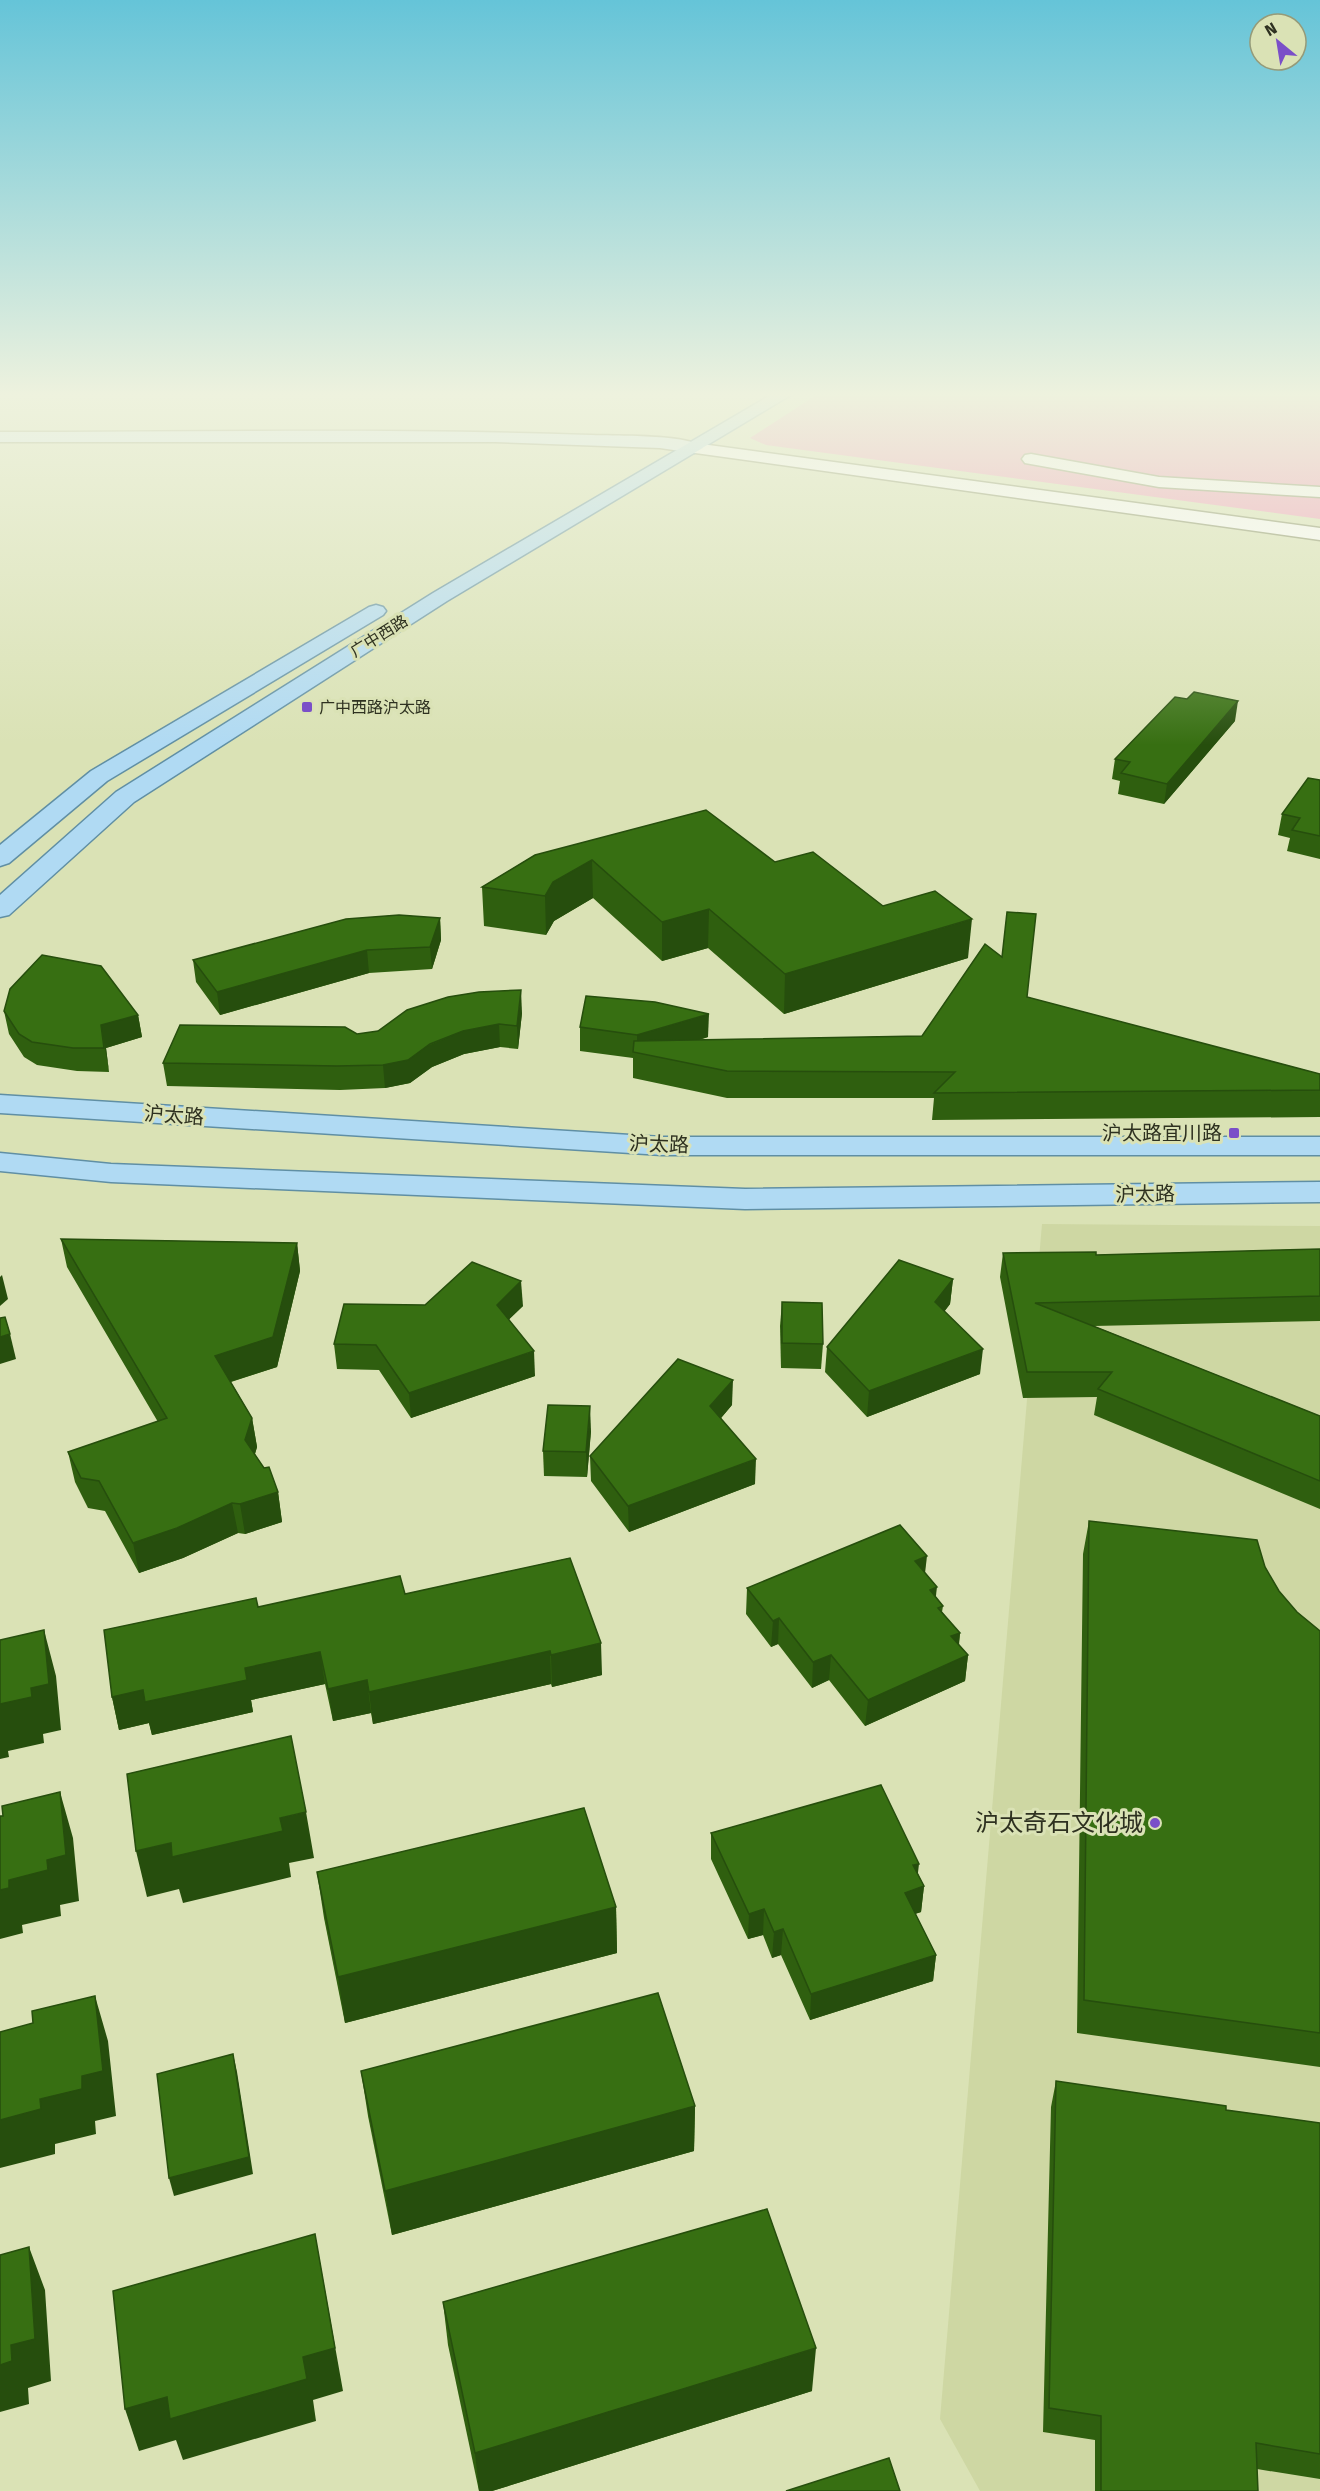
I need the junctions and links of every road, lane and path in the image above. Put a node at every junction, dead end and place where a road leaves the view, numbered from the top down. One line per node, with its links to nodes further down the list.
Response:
1 (584, 512): 8 (main road, 广中西路)
2 (1162, 512): 4 (street)
3 (523, 524): 5 (main road)
4 (1320, 534)
5 (423, 584)
6 (393, 602): 7 (main road, 广中西路)
7 (0, 858)
8 (0, 909)
9 (0, 1104): 10 (main road, 沪太路)
10 (1320, 1146)
11 (0, 1162): 12 (main road, 沪太路)
12 (1320, 1192)

